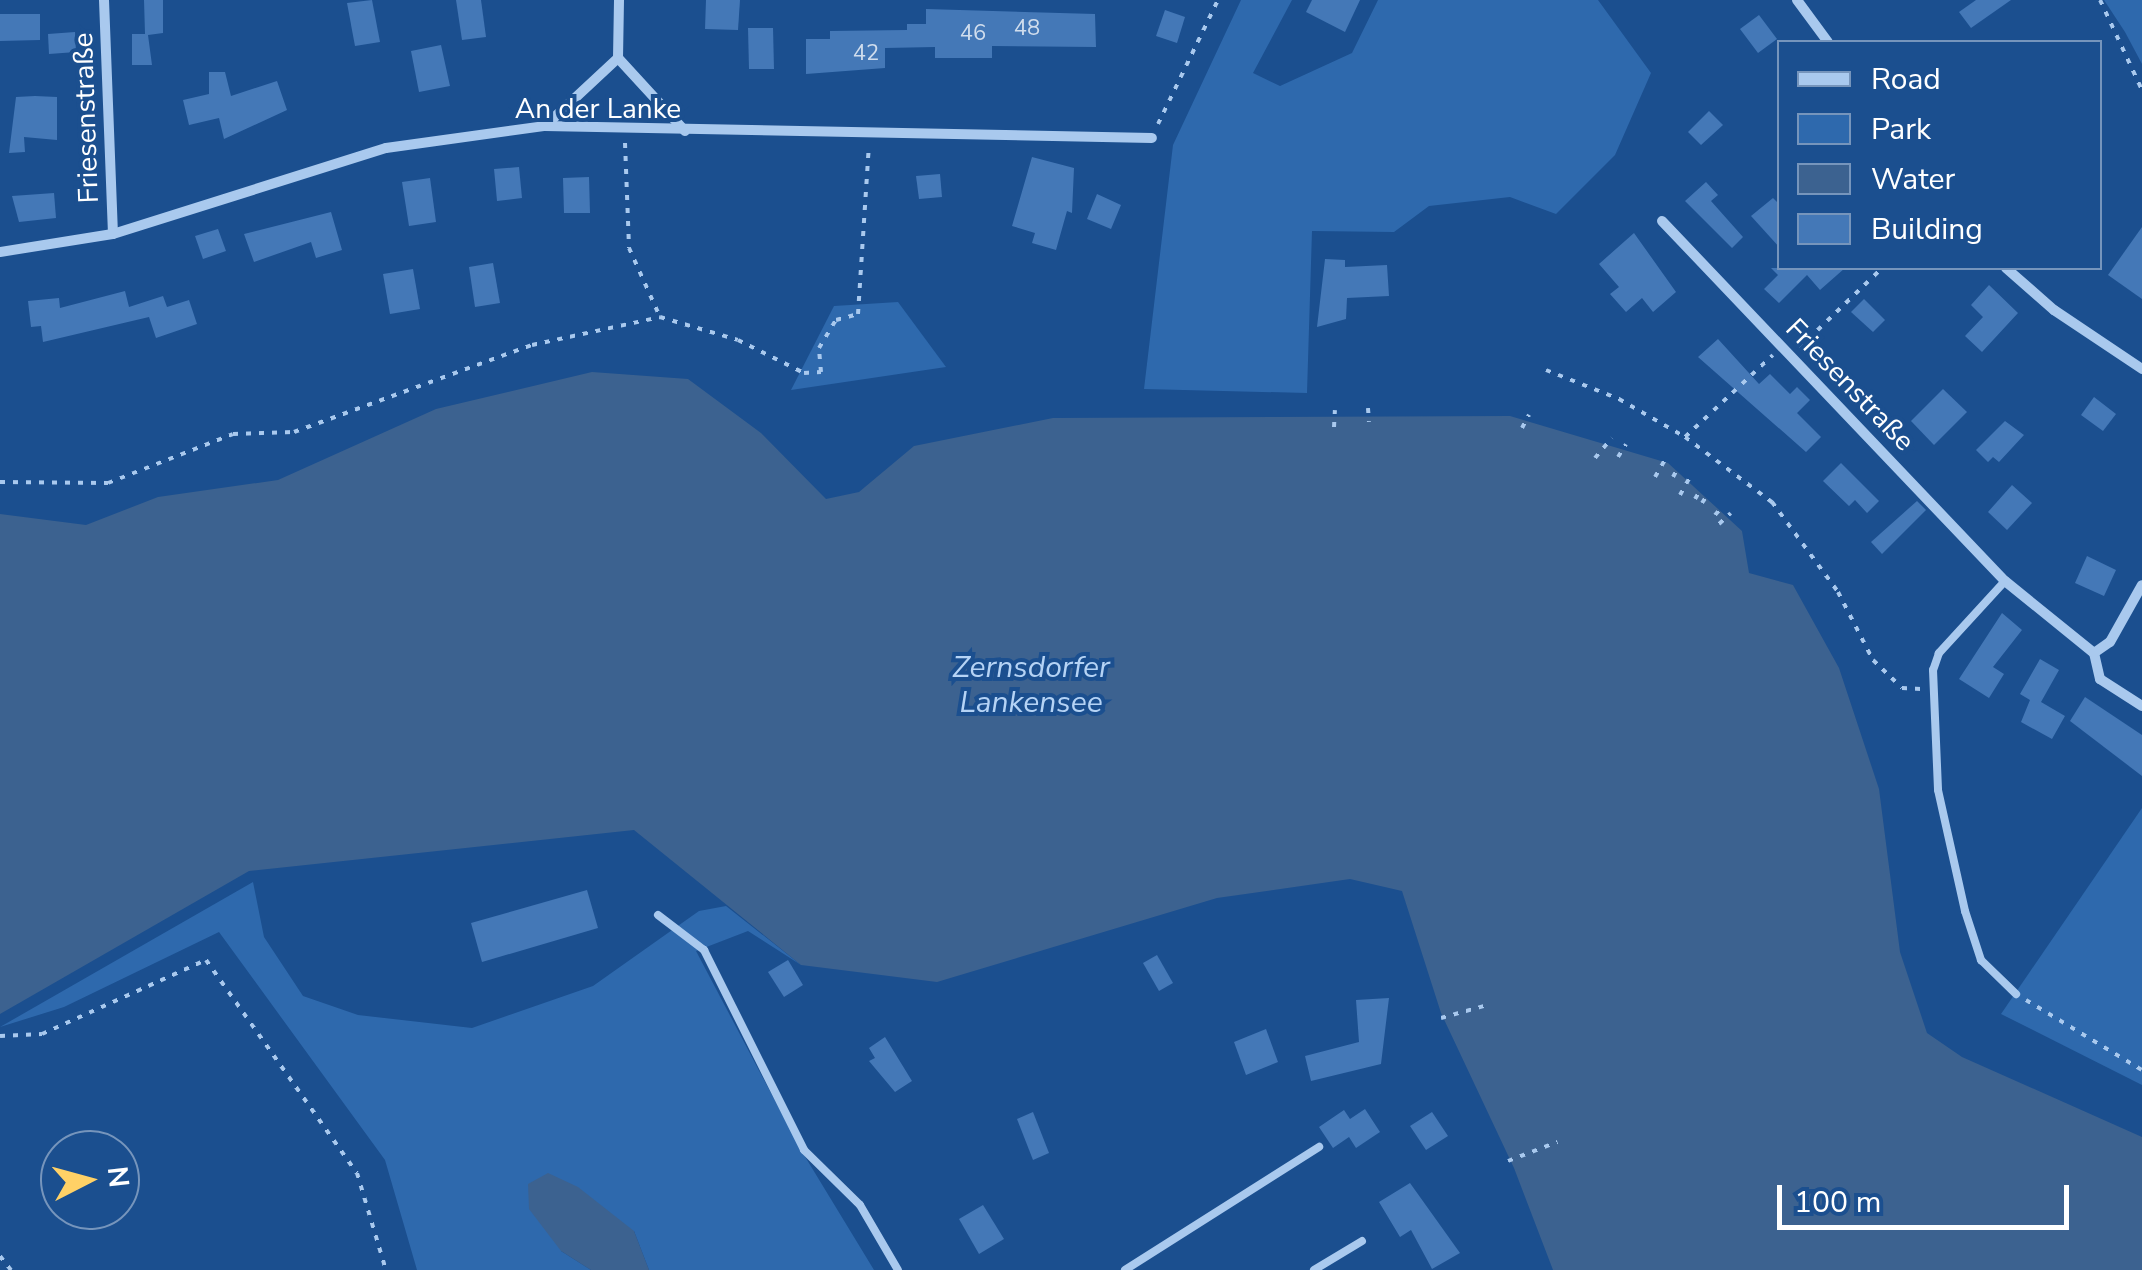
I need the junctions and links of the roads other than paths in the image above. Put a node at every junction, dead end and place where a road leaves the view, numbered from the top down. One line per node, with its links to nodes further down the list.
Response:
1 (104, 0): 10 (street, Friesenstraße)
2 (619, 0): 5 (street)
3 (1798, 0): 4 (street)
4 (1827, 40)
5 (618, 58): 6 (street); 7 (street)
6 (545, 126): 7 (street, An der Lanke); 10 (street, An der Lanke)
7 (685, 131): 8 (street, An der Lanke)
8 (1152, 138)
9 (1662, 221): 14 (street, Friesenstraße)
10 (114, 234): 11 (street, An der Lanke)
11 (0, 252)
12 (2008, 270): 13 (street)
13 (2142, 368)
14 (2006, 581): 16 (street, Friesenstraße); 19 (lane)
15 (2142, 586): 16 (street)
16 (2094, 654): 17 (street, Friesenstraße)
17 (2142, 706)
18 (658, 915): 22 (lane)
19 (2016, 994)
20 (1318, 1147): 23 (lane)
21 (1362, 1241): 24 (lane)
22 (898, 1270)
23 (1126, 1270)
24 (1314, 1270)

